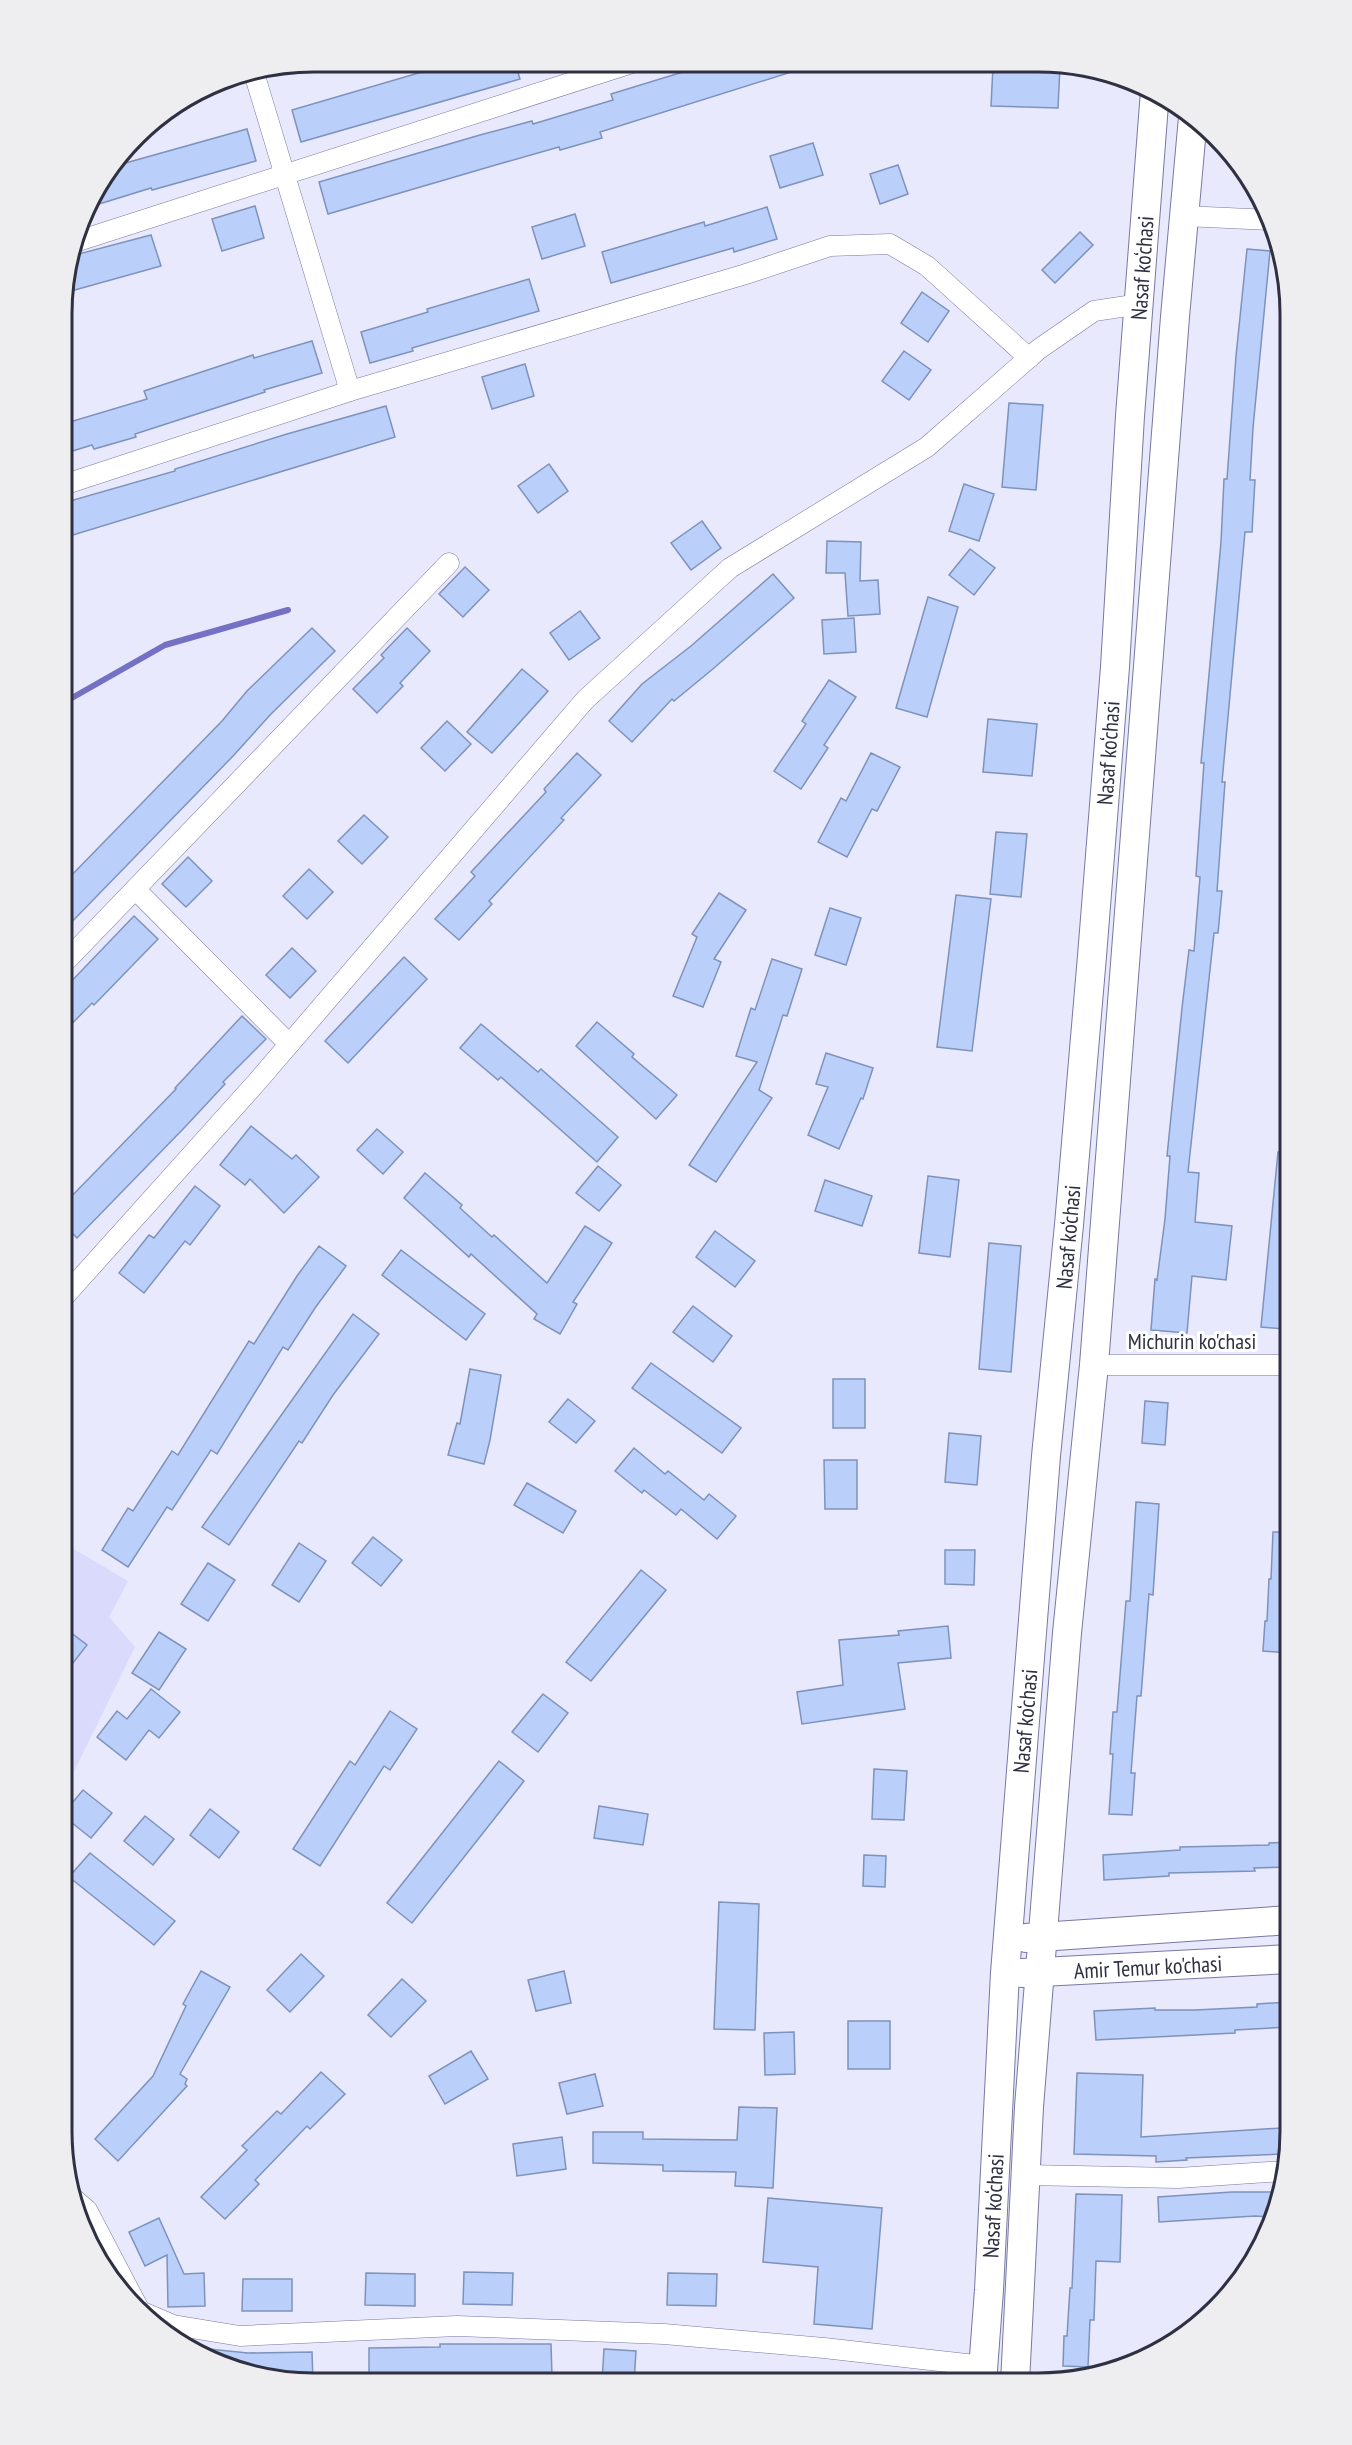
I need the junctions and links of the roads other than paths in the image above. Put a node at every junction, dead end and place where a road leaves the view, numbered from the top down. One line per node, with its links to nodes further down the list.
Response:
1 (604, 72): 5 (street)
2 (256, 79): 5 (street)
3 (1154, 102): 9 (main road, Nasaf ko‘chasi)
4 (1192, 127): 6 (main road, Nasaf ko‘chasi)
5 (285, 176): 8 (street); 11 (street)
6 (1184, 216): 7 (street); 18 (main road, Nasaf ko‘chasi)
7 (1261, 220)
8 (84, 239)
9 (1140, 304): 10 (street); 21 (main road, Nasaf ko‘chasi)
10 (1029, 358): 11 (street); 16 (street)
11 (350, 391): 12 (street)
12 (72, 482)
13 (449, 563): 14 (street)
14 (136, 890): 15 (street); 16 (street)
15 (72, 955)
16 (289, 1044): 17 (street)
17 (72, 1288)
18 (1094, 1365): 19 (street, Michurin ko'chasi); 22 (main road, Nasaf ko‘chasi)
19 (1280, 1365)
20 (1280, 1921): 22 (main road, Amir Temur ko'chasi)
21 (1008, 1938): 22 (main road, Amir Temur ko'chasi); 24 (main road, Nasaf ko‘chasi)
22 (1044, 1938): 25 (main road, Nasaf ko‘chasi)
23 (1280, 1960): 25 (main road, Amir Temur ko'chasi)
24 (1005, 1973): 25 (main road, Amir Temur ko'chasi); 32 (main road, Nasaf ko‘chasi)
25 (1041, 1973): 27 (main road, Nasaf ko‘chasi)
26 (1276, 2172): 27 (street)
27 (1025, 2175): 33 (main road, Nasaf ko‘chasi)
28 (85, 2208): 29 (street)
29 (124, 2281)
30 (165, 2322): 31 (street)
31 (971, 2373)
32 (983, 2373)
33 (1016, 2373)

